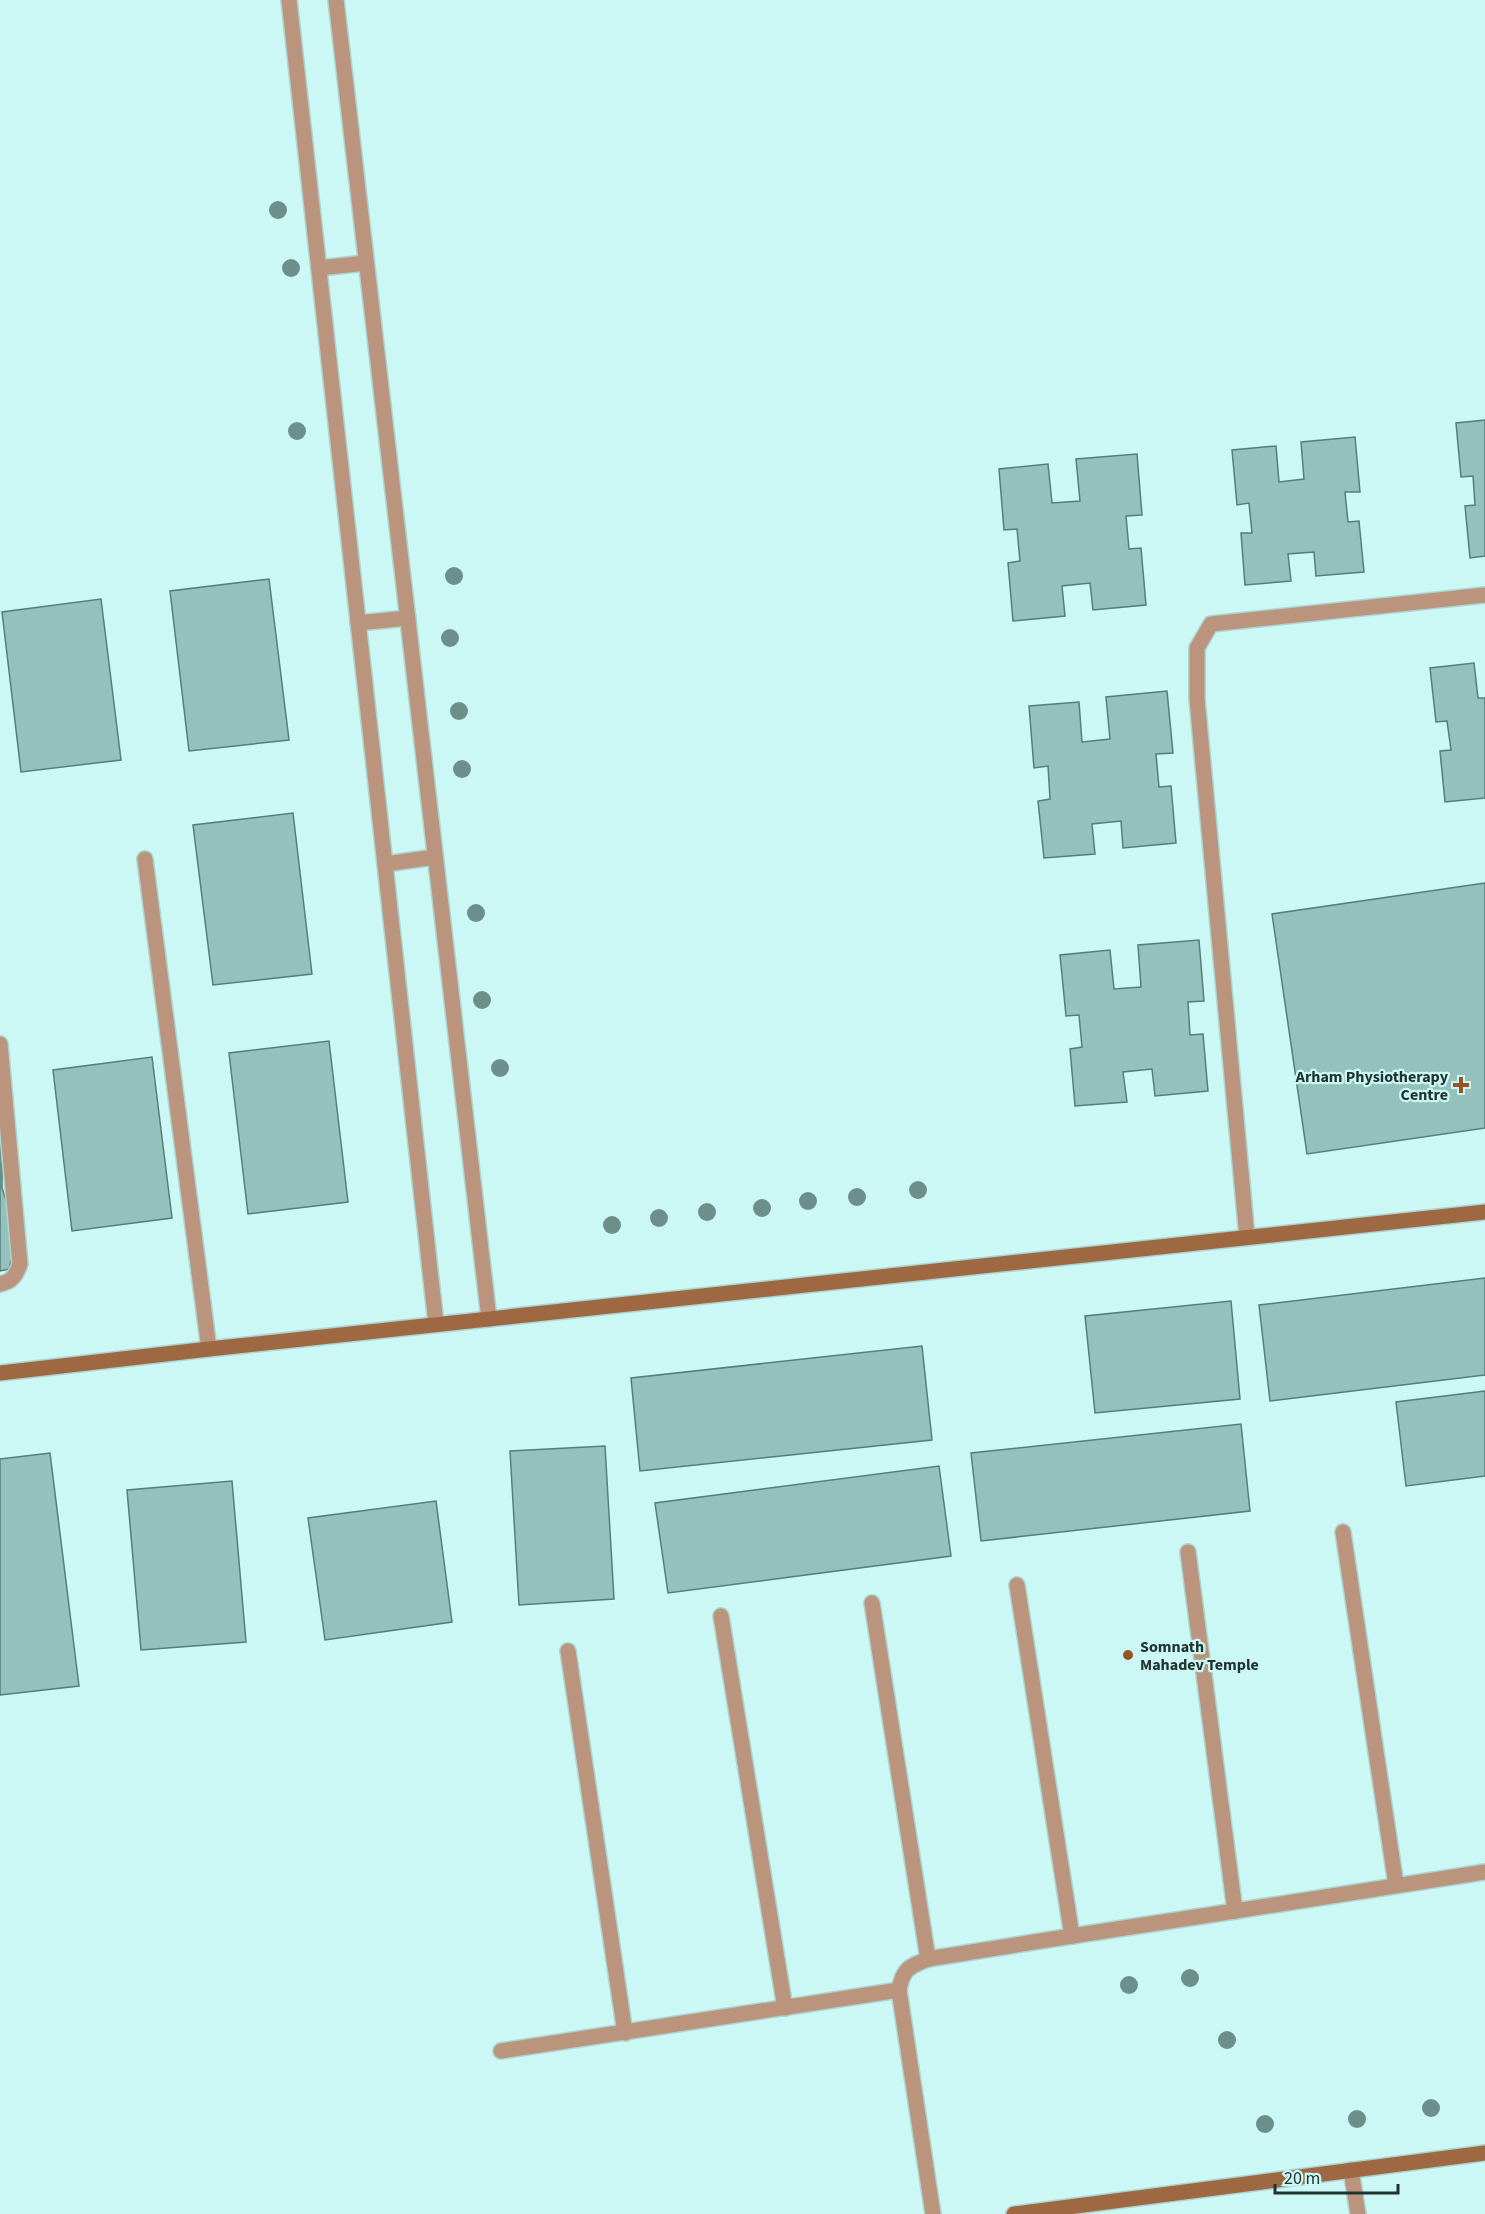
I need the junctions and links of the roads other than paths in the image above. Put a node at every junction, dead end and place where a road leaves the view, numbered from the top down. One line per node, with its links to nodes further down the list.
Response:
1 (289, 0): 4 (street)
2 (336, 0): 3 (street)
3 (366, 263): 4 (street); 6 (street)
4 (319, 268): 7 (street)
5 (1485, 596): 14 (street)
6 (408, 618): 7 (street); 8 (street)
7 (358, 623): 10 (street)
8 (435, 857): 10 (street); 16 (street)
9 (145, 859): 18 (street)
10 (385, 864): 17 (street)
11 (0, 1044): 12 (street)
12 (3, 1102): 15 (street)
13 (1485, 1212): 14 (street)
14 (1247, 1237): 16 (street)
15 (0, 1284)
16 (489, 1318): 17 (street)
17 (436, 1324): 18 (street)
18 (209, 1348): 19 (street)
19 (0, 1373)
20 (1342, 1532): 27 (street)
21 (1188, 1552): 28 (street)
22 (1017, 1585): 29 (street)
23 (872, 1603): 30 (street)
24 (721, 1616): 32 (street)
25 (568, 1651): 33 (street)
26 (1485, 1872): 27 (street)
27 (1396, 1885): 28 (street)
28 (1235, 1911): 29 (street)
29 (1072, 1936): 30 (street)
30 (928, 1959): 31 (street)
31 (899, 1990): 32 (street); 37 (street)
32 (785, 2008): 33 (street)
33 (625, 2033): 34 (street)
34 (501, 2050)
35 (1485, 2153): 36 (street)
36 (1352, 2170): 38 (street); 39 (street)
37 (933, 2214)
38 (1014, 2214)
39 (1358, 2214)

